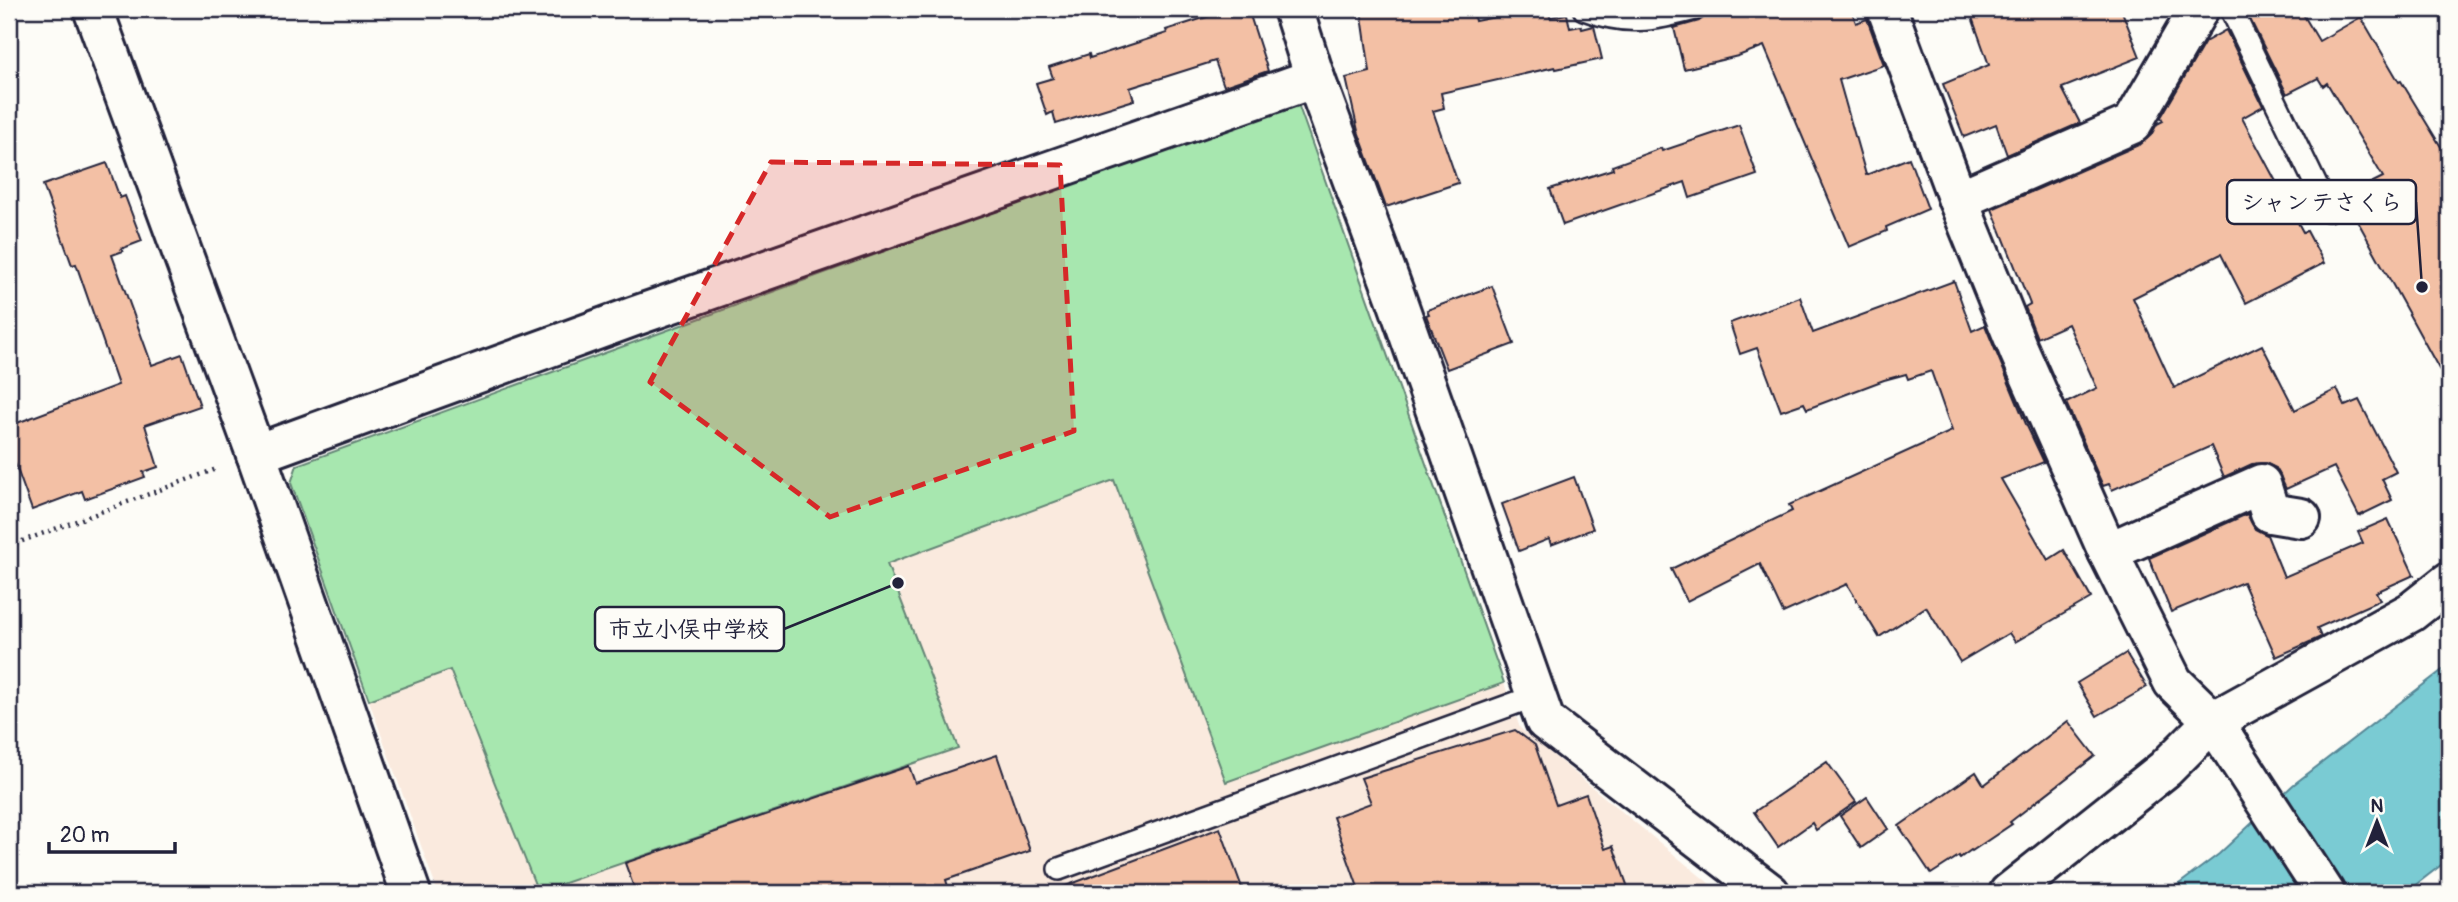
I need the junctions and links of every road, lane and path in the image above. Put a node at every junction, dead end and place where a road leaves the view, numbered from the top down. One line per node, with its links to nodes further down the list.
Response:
1 (93, 9): 11 (street)
2 (1293, 9): 8 (street)
3 (1584, 9): 4 (lane)
4 (1695, 9)
5 (1887, 9): 9 (street)
6 (2199, 9): 9 (street)
7 (2231, 9): 10 (lane)
8 (1315, 78): 11 (street); 16 (street)
9 (1958, 200): 14 (street)
10 (2328, 210)
11 (256, 454): 13 (path); 19 (street)
12 (2301, 518): 14 (street)
13 (9, 546)
14 (2108, 552): 17 (street)
15 (2449, 582): 17 (street)
16 (1535, 696): 18 (lane); 20 (street)
17 (2205, 730): 21 (street); 22 (street)
18 (1059, 869)
19 (411, 893)
20 (1770, 893)
21 (2009, 893)
22 (2325, 893)

